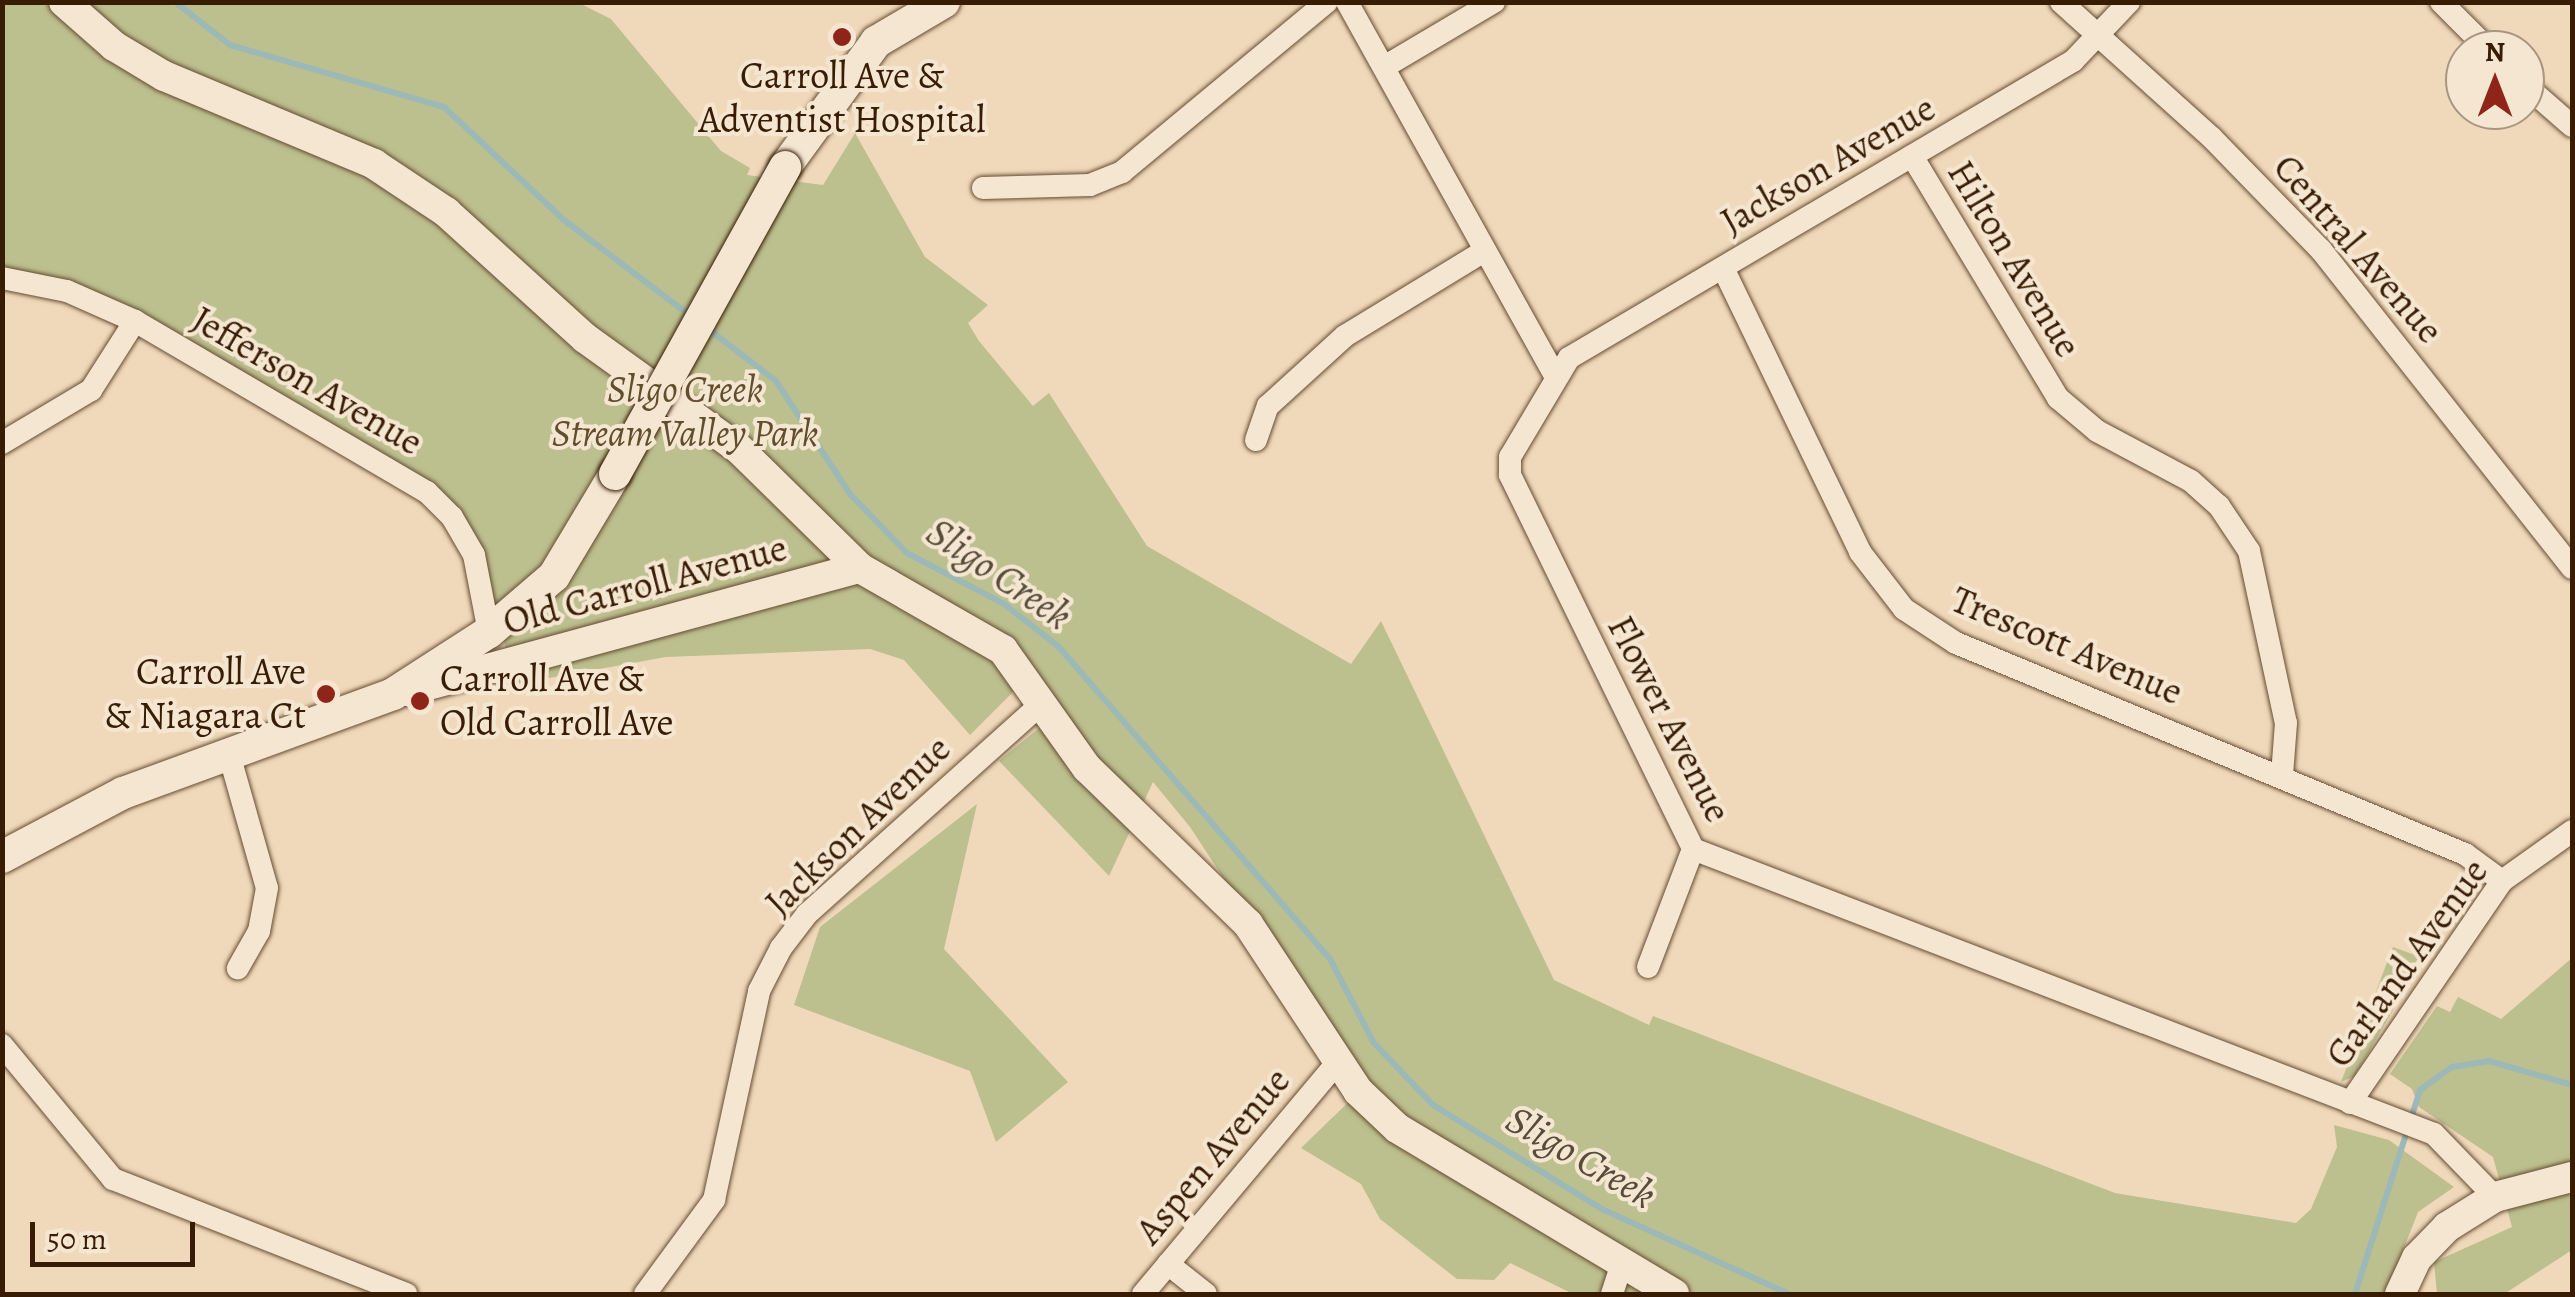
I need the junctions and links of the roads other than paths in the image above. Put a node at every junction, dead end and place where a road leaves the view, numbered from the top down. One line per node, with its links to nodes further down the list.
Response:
1 (64, 2): 23 (street)
2 (944, 2): 25 (main road, bridge)
3 (1327, 2): 15 (street)
4 (1347, 2): 11 (street)
5 (1494, 2): 11 (street)
6 (2061, 2): 10 (street, Central Avenue)
7 (2129, 2): 10 (street, Jackson Avenue)
8 (2441, 2): 9 (street)
9 (2469, 30)
10 (2097, 38): 14 (street, Jackson Avenue); 24 (street, Central Avenue)
11 (1384, 67): 16 (street)
12 (2545, 103): 13 (street)
13 (2572, 126)
14 (1912, 156): 17 (street, Jackson Avenue); 29 (street, Hilton Avenue)
15 (983, 188)
16 (1484, 251): 20 (street); 21 (street)
17 (1723, 268): 20 (street, Jackson Avenue); 29 (street, Trescott Avenue)
18 (2, 278): 19 (street, Jefferson Avenue)
19 (136, 321): 22 (street); 25 (street, Jefferson Avenue)
20 (1556, 378): 31 (street, Flower Avenue)
21 (1256, 440)
22 (2, 443)
23 (860, 568): 26 (street, Old Carroll Avenue); 27 (street)
24 (2572, 568)
25 (489, 632): 26 (main road)
26 (393, 694): 28 (main road)
27 (1042, 702): 37 (street); 44 (street, Jackson Avenue)
28 (229, 754): 32 (main road); 35 (street)
29 (2282, 775): 33 (street, Trescott Avenue)
30 (2572, 831): 33 (street, Garland Avenue)
31 (1693, 849): 34 (street); 38 (street, Flower Avenue)
32 (2, 857)
33 (2502, 881): 38 (street, Garland Avenue)
34 (1648, 967)
35 (238, 968)
36 (2, 1045): 43 (street)
37 (1338, 1063): 41 (street, Aspen Avenue); 42 (street)
38 (2350, 1102): 40 (street, Flower Avenue)
39 (2572, 1177): 40 (street)
40 (2495, 1197): 48 (street)
41 (1168, 1264): 45 (street, Aspen Avenue); 46 (street)
42 (1617, 1281): 47 (street)
43 (406, 1294)
44 (646, 1294)
45 (1143, 1294)
46 (1206, 1294)
47 (1674, 1294)
48 (2400, 1294)

